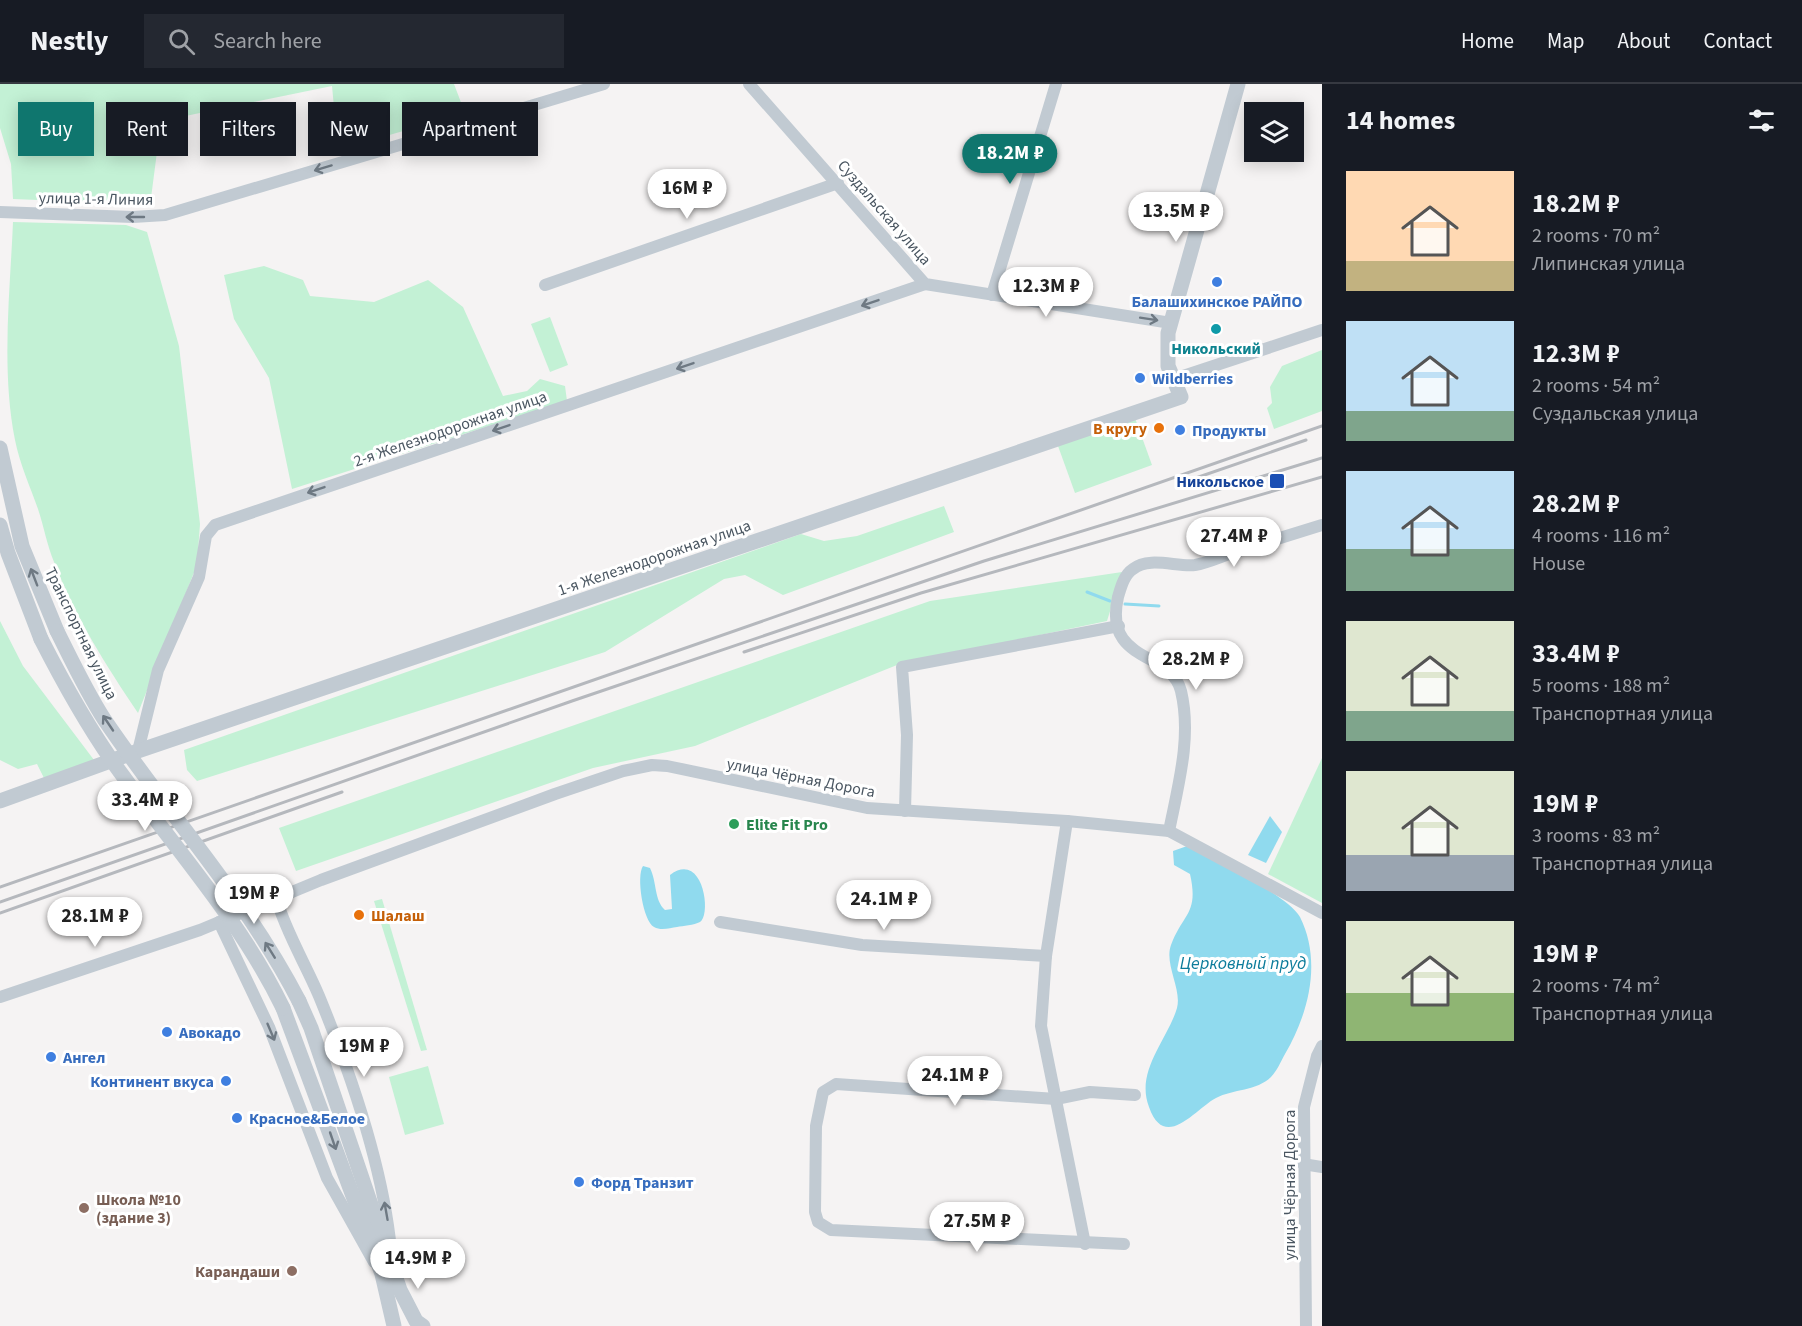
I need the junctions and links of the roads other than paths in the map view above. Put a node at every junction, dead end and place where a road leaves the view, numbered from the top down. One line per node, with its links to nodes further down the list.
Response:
1 (604, 84): 6 (street, улица 1-я Линия, one-way to 6)
2 (749, 84): 5 (street, Суздальская улица)
3 (1056, 84): 9 (street)
4 (1238, 84): 10 (street)
5 (838, 183): 7 (street, Суздальская улица); 8 (street)
6 (0, 212)
7 (926, 284): 9 (street, Суздальская улица); 17 (street, 2-я Железнодорожная улица, one-way to 17)
8 (545, 285)
9 (992, 295): 10 (street, Суздальская улица, one-way to 10)
10 (1171, 323): 12 (street)
11 (1322, 330): 12 (street)
12 (1172, 380): 17 (street, 1-я Железнодорожная улица)
13 (0, 448): 35 (street, Транспортная улица, one-way to 13, bridge)
14 (0, 525): 35 (street, Транспортная улица, one-way to 35, bridge)
15 (1322, 525): 16 (street)
16 (1119, 626): 19 (street); 21 (street)
17 (138, 751): 18 (street, 1-я Железнодорожная улица)
18 (0, 801)
19 (905, 811): 20 (street, улица Чёрная Дорога); 22 (street, улица Чёрная Дорога)
20 (1067, 821): 21 (street, улица Чёрная Дорога); 26 (street)
21 (1169, 831): 23 (street, улица Чёрная Дорога)
22 (277, 900): 24 (street, улица Чёрная Дорога); 35 (street, one-way to 22)
23 (1322, 913)
24 (219, 922): 27 (street, улица Чёрная Дорога); 35 (street, one-way to 35)
25 (720, 922): 26 (street)
26 (1046, 956): 30 (street)
27 (0, 997)
28 (1322, 1046): 31 (street, улица Чёрная Дорога)
29 (1135, 1095): 30 (street)
30 (1056, 1100): 33 (street); 33 (street)
31 (1304, 1164): 32 (street); 38 (street, улица Чёрная Дорога)
32 (1322, 1167)
33 (1085, 1244): 34 (street)
34 (1124, 1244)
35 (387, 1272): 36 (street, Транспортная улица); 37 (street, Транспортная улица)
36 (394, 1326)
37 (423, 1326)
38 (1306, 1326)

